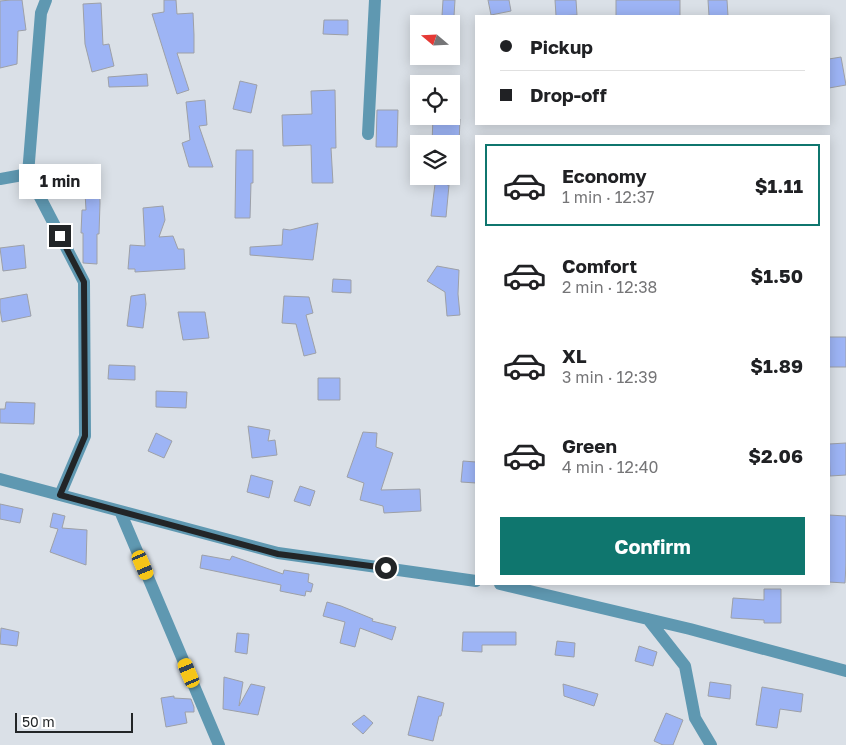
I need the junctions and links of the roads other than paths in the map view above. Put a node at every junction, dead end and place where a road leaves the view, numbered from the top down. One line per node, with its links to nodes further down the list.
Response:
1 (46, 0): 4 (street)
2 (375, 0): 3 (street)
3 (368, 134)
4 (28, 174): 5 (street); 7 (street)
5 (0, 180)
6 (0, 479): 7 (street)
7 (60, 495): 8 (street)
8 (120, 511): 9 (street); 13 (street)
9 (475, 580)
10 (504, 585): 11 (street)
11 (648, 619): 12 (street); 14 (street)
12 (846, 671)
13 (219, 745)
14 (711, 745)

